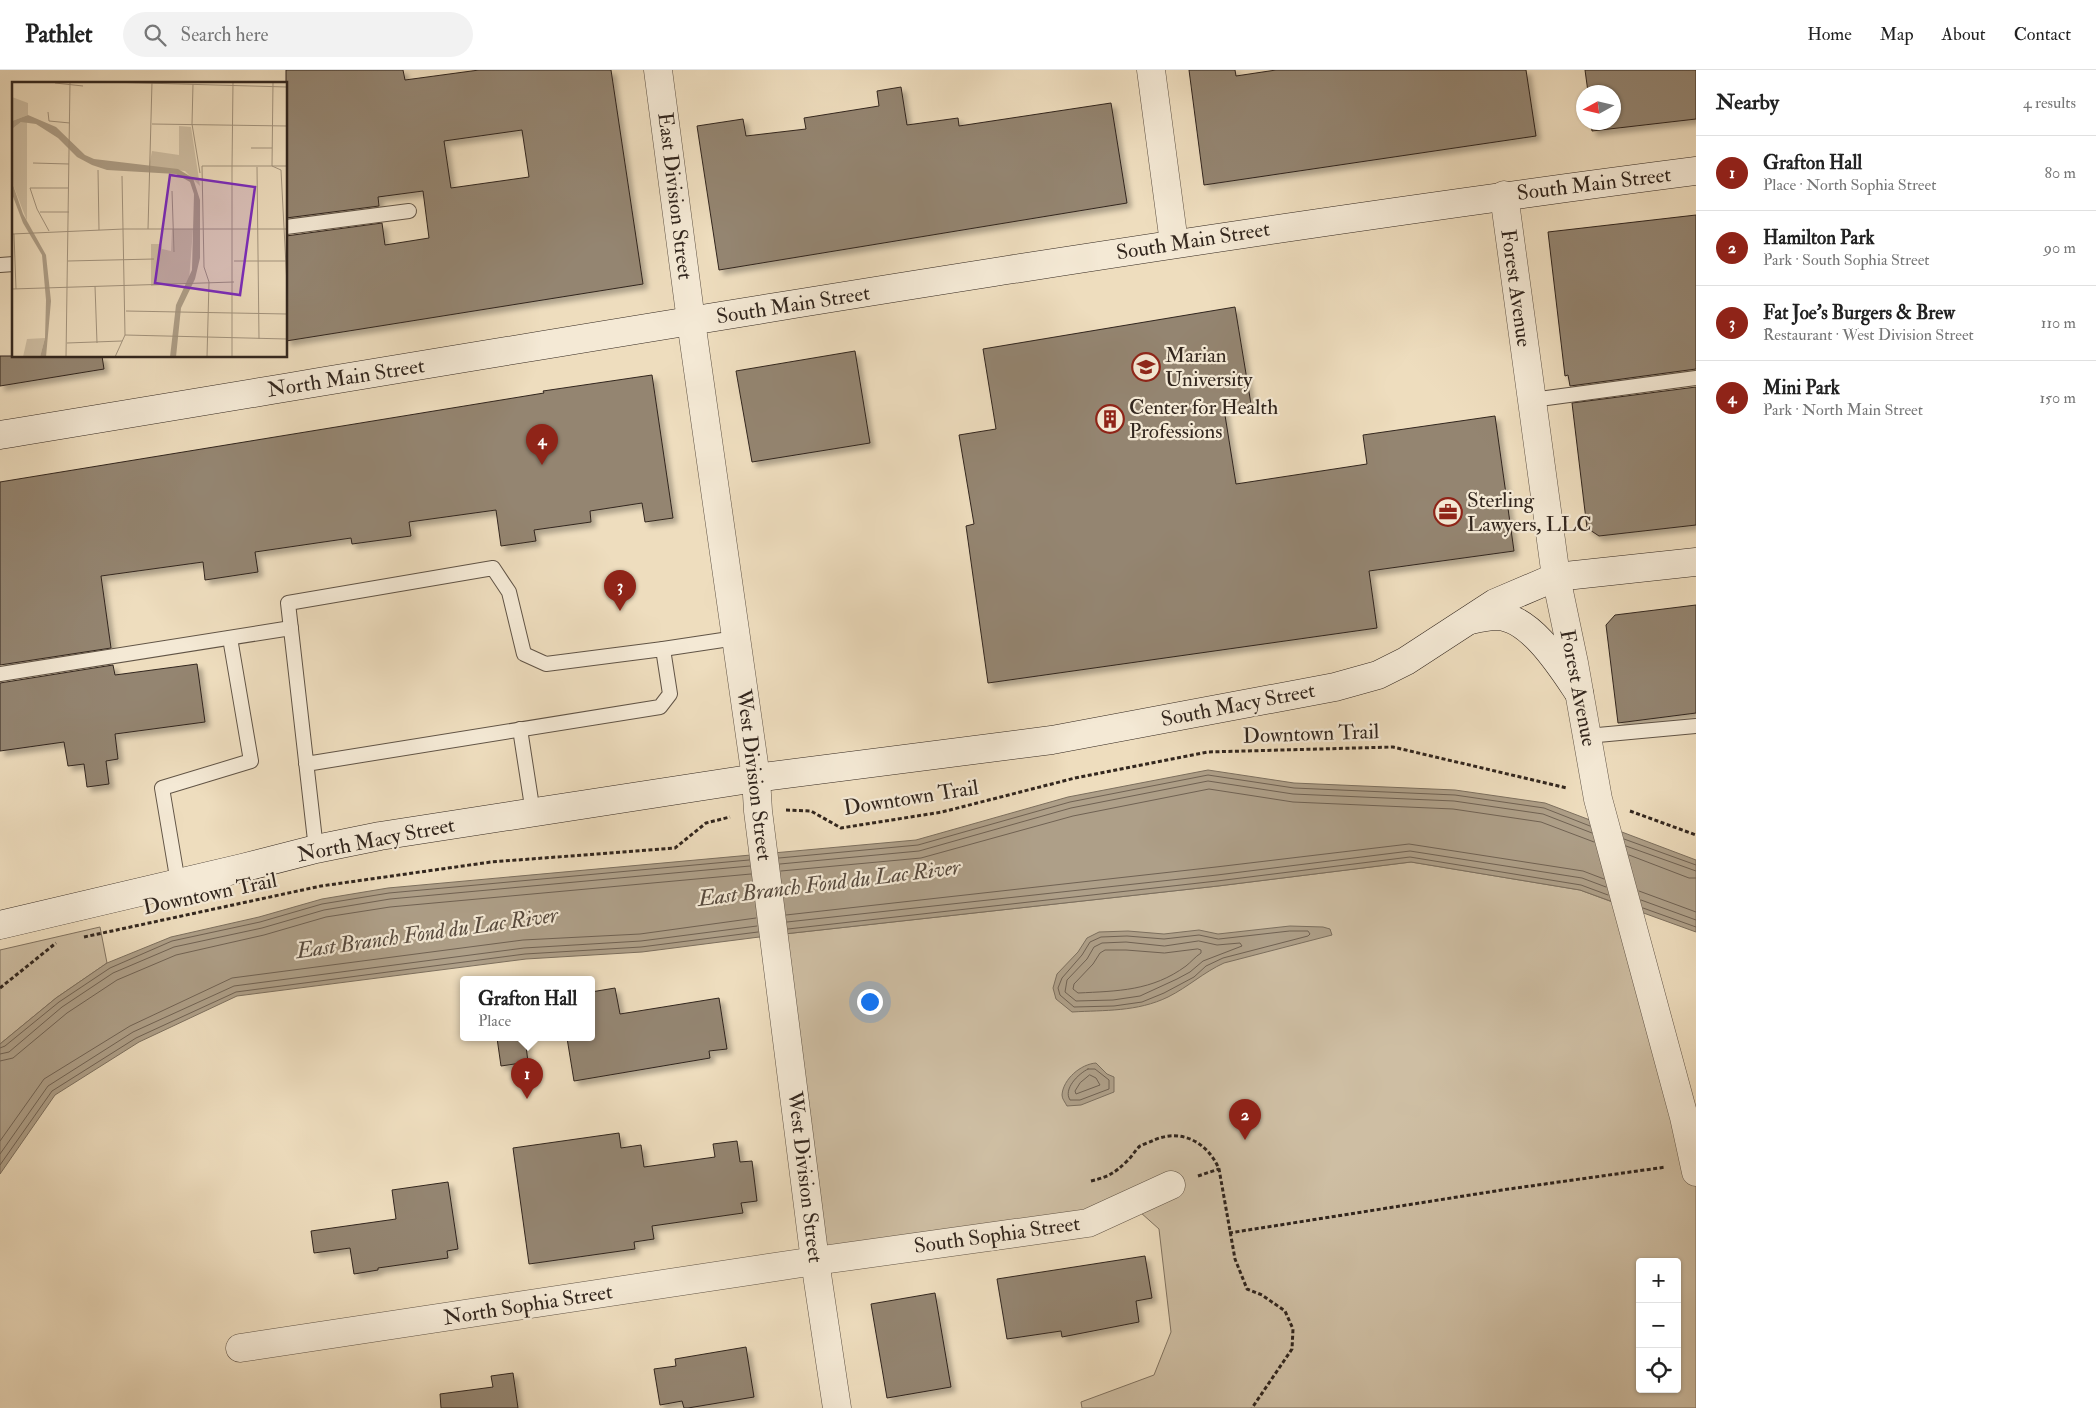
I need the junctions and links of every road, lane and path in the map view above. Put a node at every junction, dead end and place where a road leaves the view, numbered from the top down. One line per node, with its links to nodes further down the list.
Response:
1 (658, 70): 8 (street, East Division Street)
2 (1151, 70): 7 (street)
3 (1696, 171): 4 (street, South Main Street)
4 (1504, 195): 7 (street, South Main Street); 10 (street, Forest Avenue)
5 (409, 211): 6 (lane)
6 (288, 227)
7 (1174, 243): 8 (street, South Main Street)
8 (691, 321): 11 (street, North Main Street); 17 (street, West Division Street)
9 (1696, 378): 10 (lane)
10 (1532, 400): 13 (street, Forest Avenue)
11 (0, 435)
12 (1696, 562): 13 (street, South Macy Street)
13 (1556, 577): 14 (street, South Macy Street); 20 (street, Forest Avenue)
14 (1464, 621): 20 (street); 25 (street, South Macy Street)
15 (291, 628): 16 (lane); 18 (lane); 24 (lane)
16 (230, 638): 19 (lane); 31 (lane)
17 (736, 638): 18 (lane); 25 (street, West Division Street)
18 (663, 649): 22 (lane)
19 (0, 674)
20 (1579, 693): 23 (street, Forest Avenue)
21 (1696, 726): 23 (lane)
22 (520, 729): 24 (lane); 28 (lane)
23 (1587, 736): 26 (street, Forest Avenue)
24 (306, 764): 30 (lane)
25 (756, 778): 27 (street, West Division Street); 28 (street, North Macy Street)
26 (1600, 808): 27 (path, Downtown Trail); 29 (path, Downtown Trail); 36 (street, Forest Avenue)
27 (758, 811): 33 (path, Downtown Trail); 40 (street, West Division Street)
28 (533, 812): 30 (street, North Macy Street)
29 (1696, 835)
30 (316, 848): 31 (street, North Macy Street)
31 (178, 883): 32 (street, North Macy Street)
32 (0, 925)
33 (82, 937)
34 (63, 941): 35 (path)
35 (0, 988)
36 (1695, 1168): 39 (path)
37 (1091, 1181): 39 (path)
38 (1171, 1185): 40 (street, South Sophia Street)
39 (1229, 1234): 43 (path)
40 (815, 1261): 41 (street, North Sophia Street); 42 (street, West Division Street)
41 (240, 1348)
42 (838, 1408)
43 (1252, 1408)

